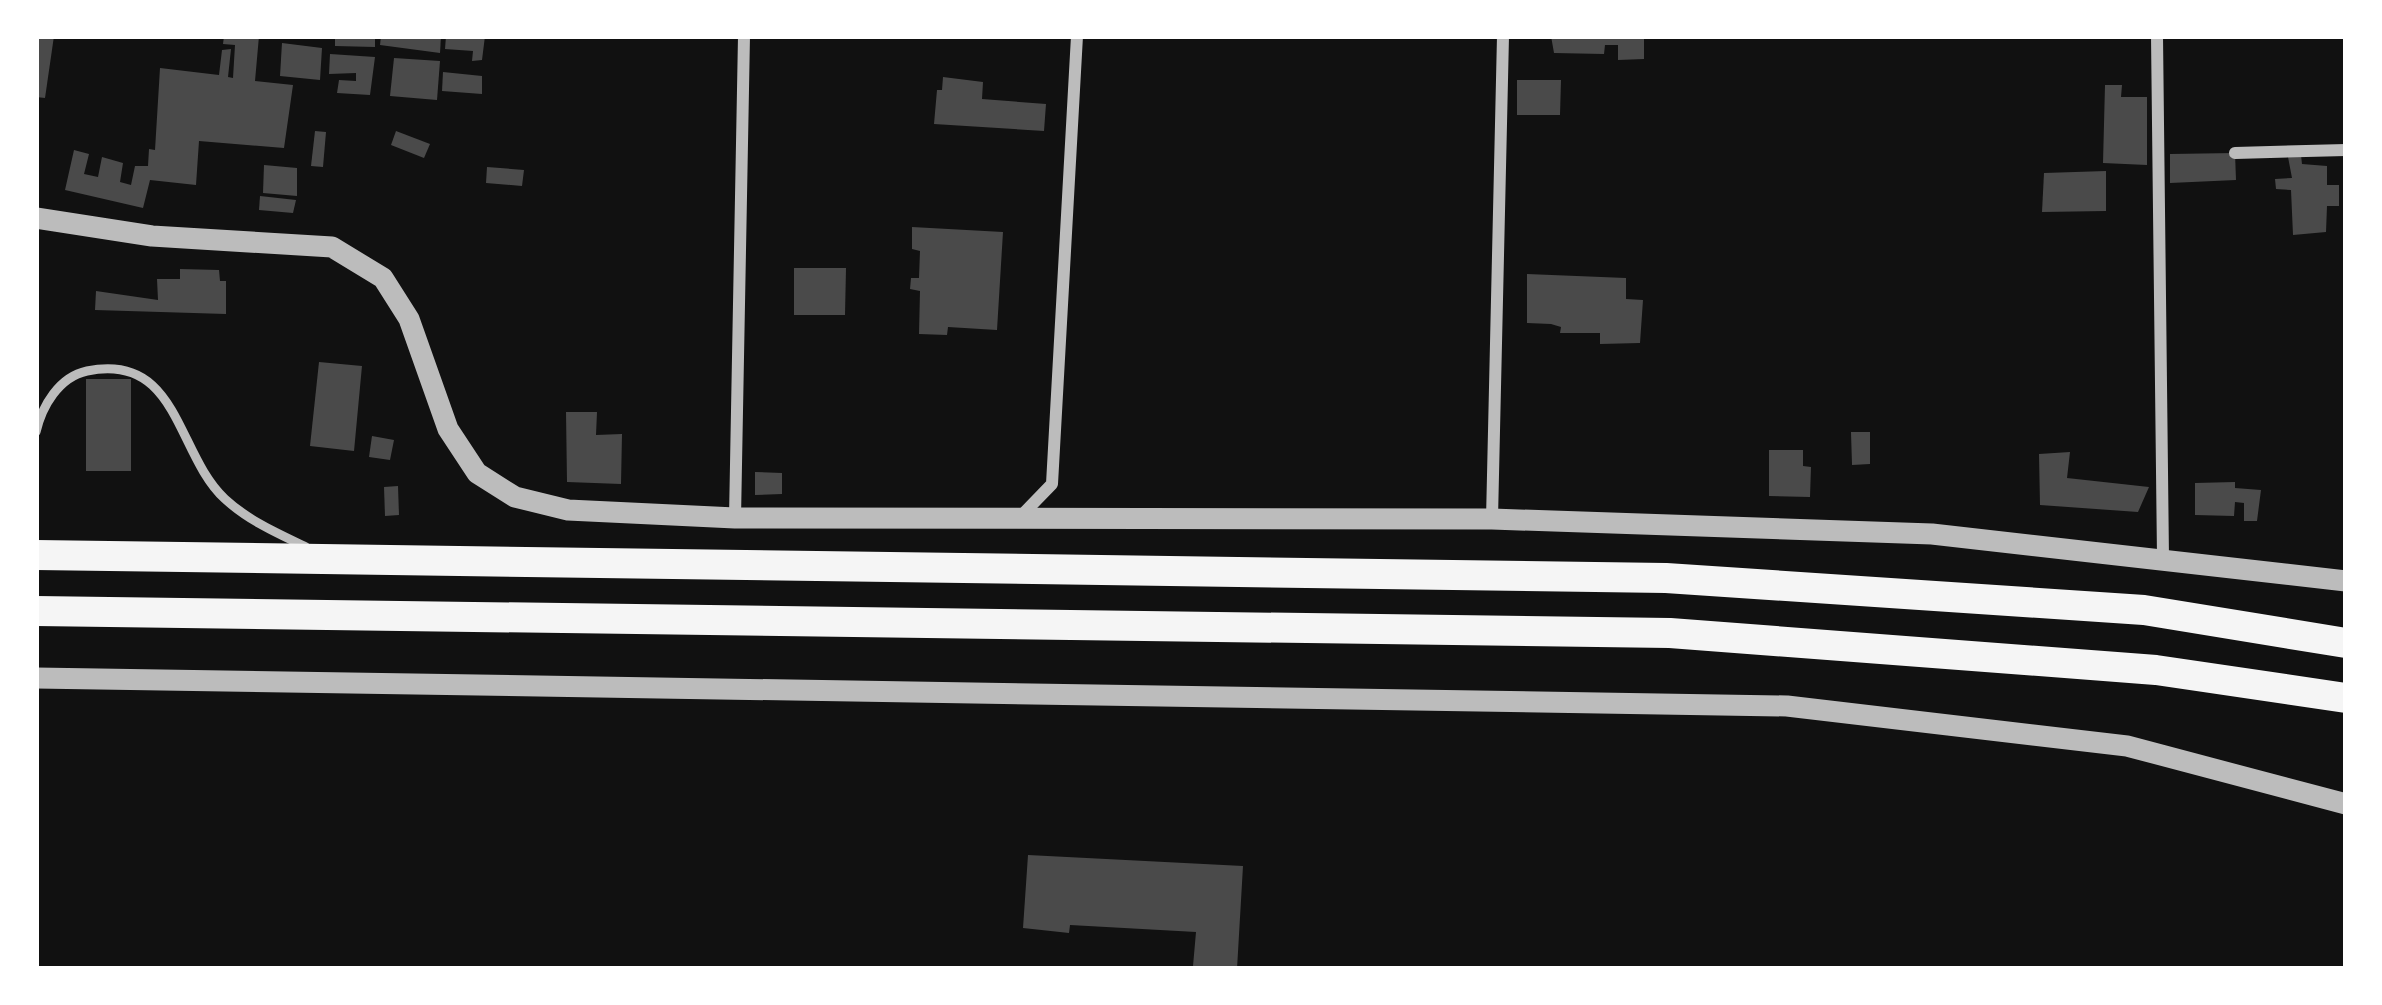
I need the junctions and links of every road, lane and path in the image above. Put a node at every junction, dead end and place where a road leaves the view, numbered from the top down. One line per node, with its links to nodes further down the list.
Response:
1 (744, 36): 10 (street)
2 (1077, 36): 9 (street)
3 (1503, 36): 11 (street)
4 (2157, 36): 13 (street)
5 (2346, 150): 6 (street)
6 (2235, 153)
7 (36, 218): 10 (street)
8 (36, 432): 14 (lane)
9 (1022, 516): 10 (street); 11 (street)
10 (735, 518)
11 (1492, 519): 13 (street)
12 (36, 555): 14 (highway)
13 (2163, 558): 15 (street)
14 (332, 559): 17 (highway)
15 (2346, 581)
16 (36, 611): 19 (highway)
17 (2346, 643)
18 (36, 678): 20 (street)
19 (2346, 698)
20 (2346, 804)

